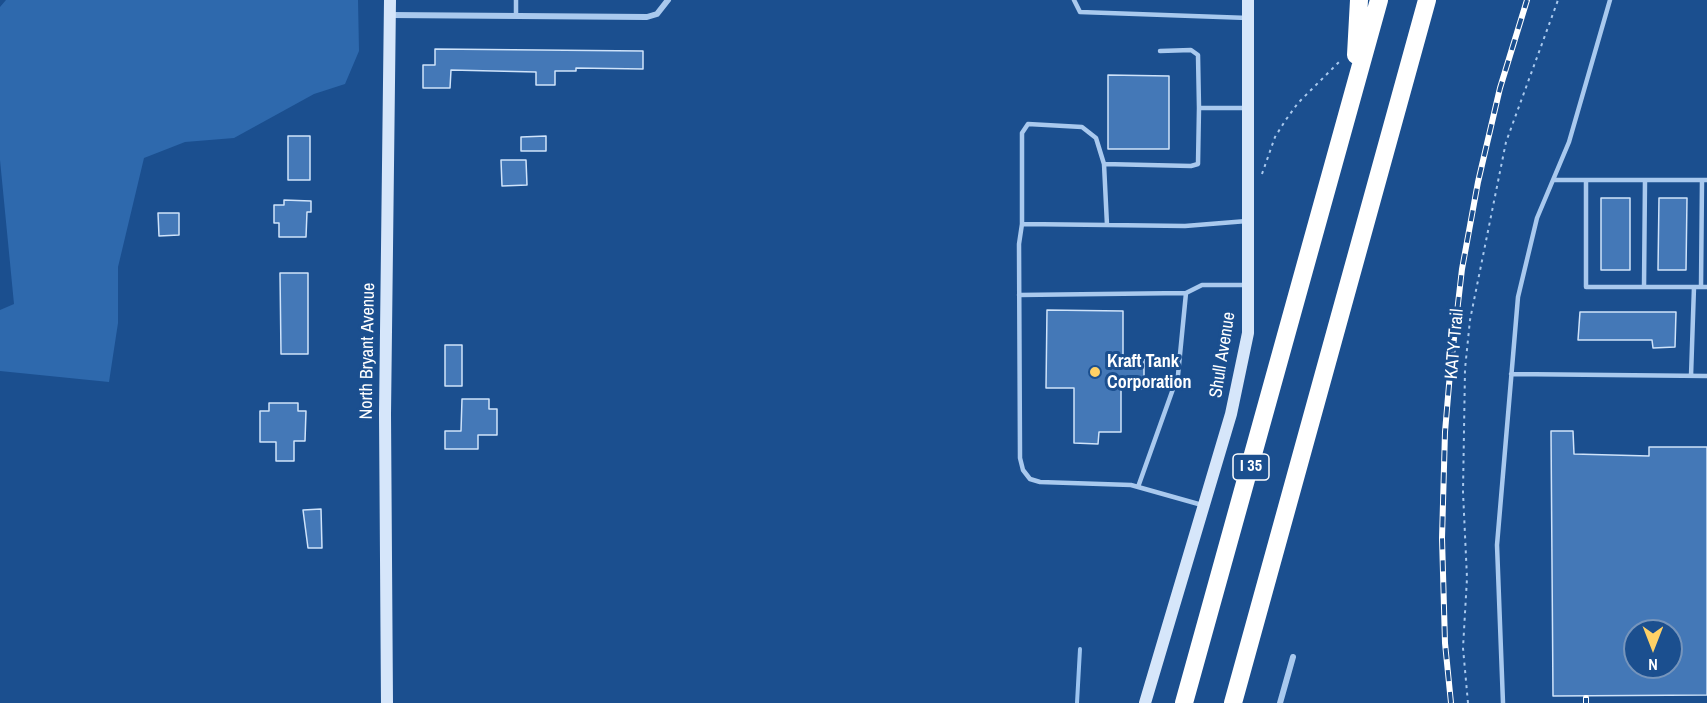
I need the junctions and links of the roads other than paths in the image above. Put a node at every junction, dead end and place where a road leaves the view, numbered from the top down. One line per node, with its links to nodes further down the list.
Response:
1 (390, 0): 11 (street, North Bryant Avenue)
2 (516, 0): 12 (lane)
3 (668, 0): 12 (street)
4 (1074, 0): 13 (lane)
5 (1248, 0): 13 (street, Shull Avenue)
6 (1359, 0): 16 (highway)
7 (1379, 0): 16 (highway, I 35)
8 (1427, 0): 14 (highway, I 35)
9 (1437, 0): 14 (highway)
10 (1610, 0): 20 (lane)
11 (390, 15): 12 (street); 39 (street, North Bryant Avenue)
12 (516, 16)
13 (1248, 18): 18 (street, Shull Avenue)
14 (1419, 36): 42 (highway, I 35)
15 (1160, 51): 17 (lane)
16 (1354, 96): 41 (highway, I 35)
17 (1199, 108): 18 (lane); 19 (lane)
18 (1248, 108): 24 (street, Shull Avenue)
19 (1104, 164): 25 (lane); 26 (lane)
20 (1555, 180): 21 (lane); 33 (lane)
21 (1586, 180): 22 (lane); 28 (lane)
22 (1645, 180): 23 (lane); 28 (lane)
23 (1705, 180): 30 (lane)
24 (1249, 221): 26 (lane); 27 (street, Shull Avenue)
25 (1022, 224): 26 (lane); 32 (lane)
26 (1107, 225)
27 (1249, 285): 31 (lane); 37 (street, Shull Avenue)
28 (1644, 287): 29 (lane)
29 (1694, 287): 30 (lane); 34 (lane)
30 (1704, 287)
31 (1186, 293): 32 (lane); 36 (lane)
32 (1019, 295): 36 (lane)
33 (1511, 374): 34 (lane); 44 (lane)
34 (1691, 376): 35 (lane)
35 (1707, 376)
36 (1138, 487): 37 (lane)
37 (1204, 506): 40 (street, Shull Avenue)
38 (1293, 657): 43 (street)
39 (387, 703)
40 (1145, 703)
41 (1184, 703)
42 (1233, 703)
43 (1280, 703)
44 (1503, 703)

